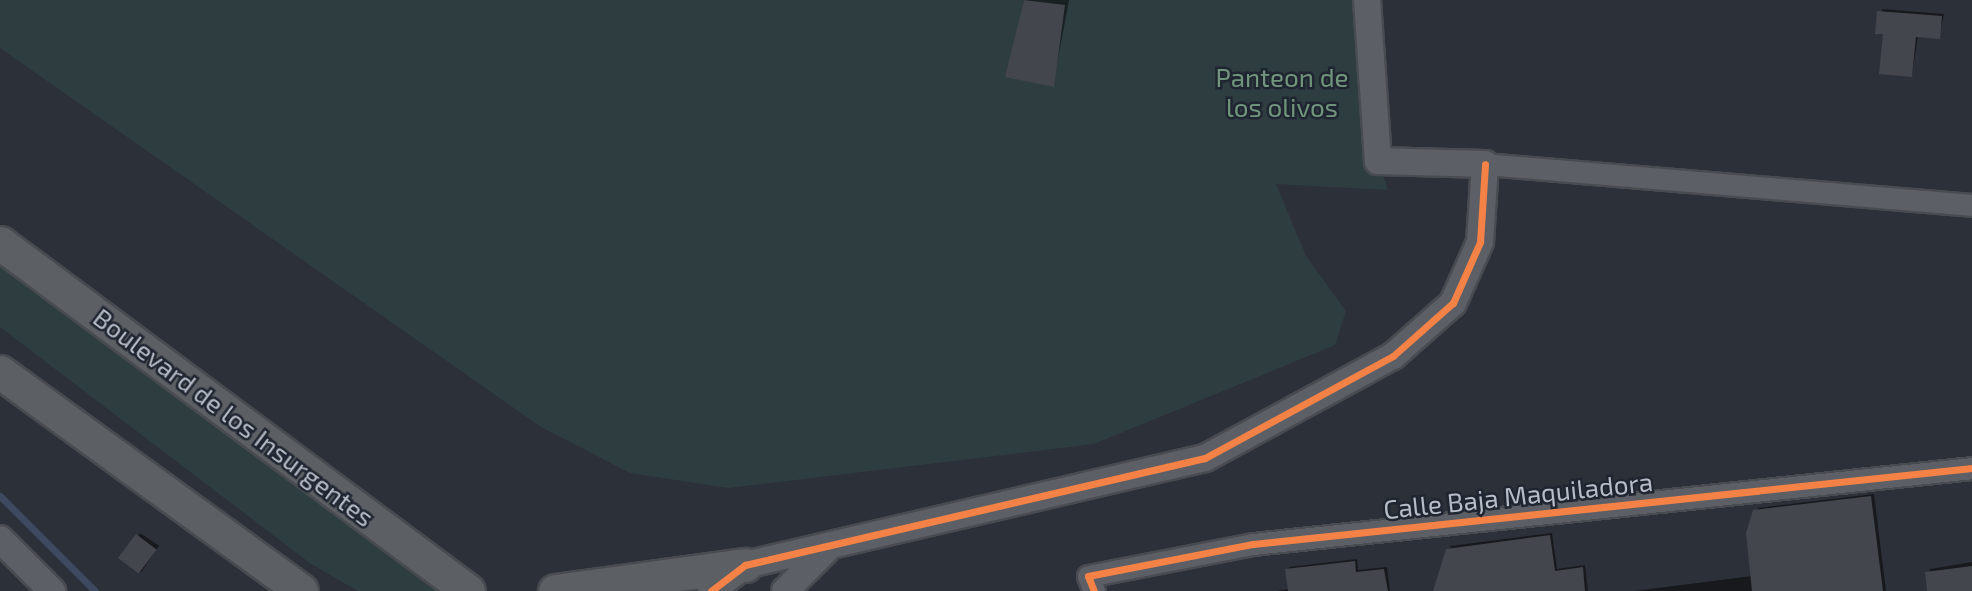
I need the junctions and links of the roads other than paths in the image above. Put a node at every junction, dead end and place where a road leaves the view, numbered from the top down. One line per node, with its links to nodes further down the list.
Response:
1 (1367, 0): 2 (street)
2 (1485, 164): 3 (street); 8 (street)
3 (1972, 205)
4 (0, 243): 12 (highway, Boulevard de los Insurgentes)
5 (0, 372): 11 (highway)
6 (1972, 468): 16 (street, Calle Baja Maquiladora)
7 (0, 540): 10 (street)
8 (827, 549): 9 (street); 15 (street)
9 (744, 565): 13 (highway); 14 (street)
10 (52, 591)
11 (301, 591)
12 (468, 591)
13 (555, 591)
14 (711, 591)
15 (785, 591)
16 (1094, 591)

